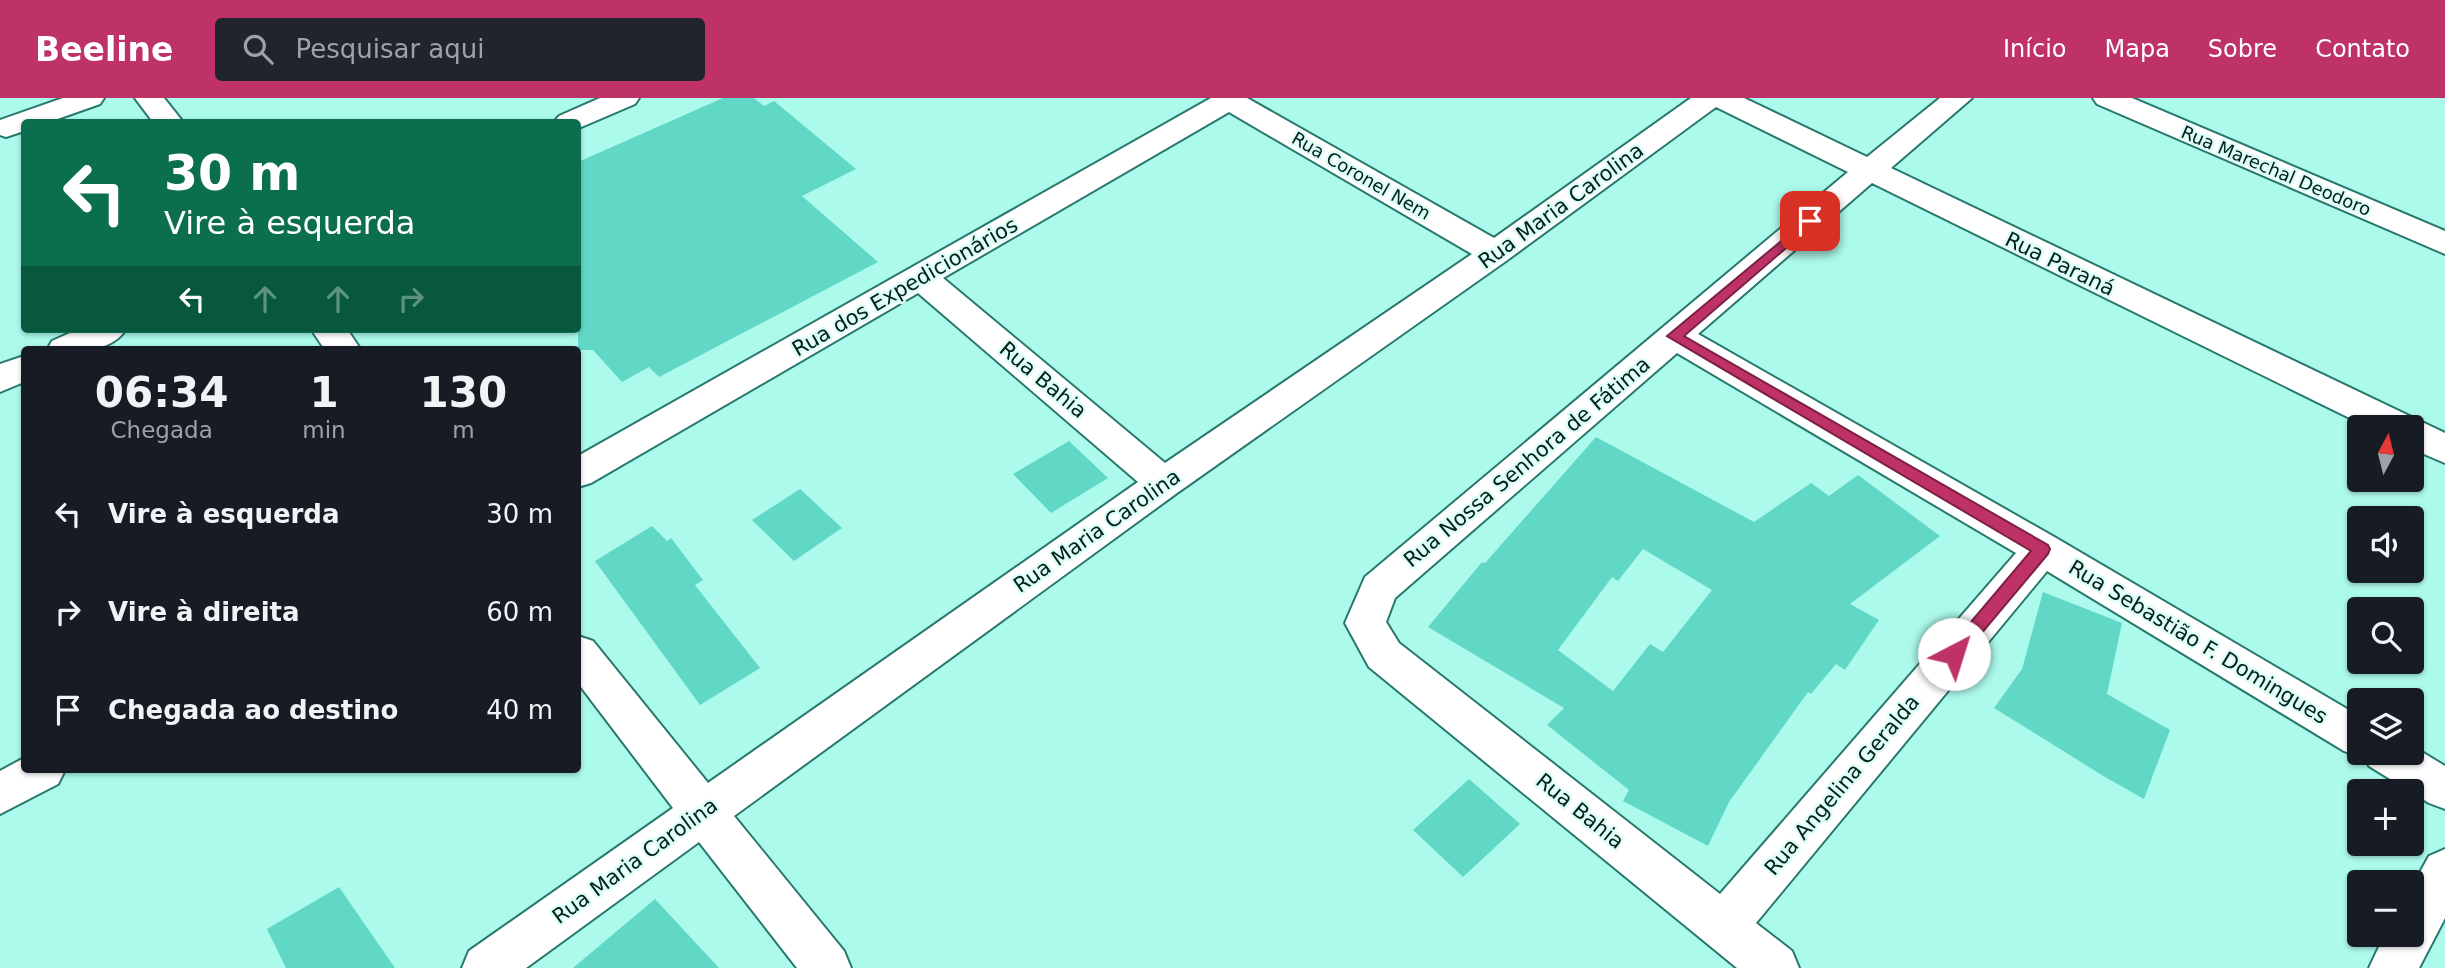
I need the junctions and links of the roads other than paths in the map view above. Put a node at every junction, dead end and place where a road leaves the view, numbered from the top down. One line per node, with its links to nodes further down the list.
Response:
1 (90, 98): 9 (street)
2 (149, 98): 10 (street)
3 (625, 98): 11 (street)
4 (1710, 98): 16 (street, Rua Maria Carolina)
5 (1721, 98): 14 (street, Rua Paraná)
6 (1958, 98): 14 (street, Rua Nossa Senhora de Fátima)
7 (2107, 98): 15 (street, Rua Marechal Deodoro)
8 (1229, 99): 16 (street, Rua Coronel Nem); 17 (street, Rua dos Expedicionários)
9 (31, 119)
10 (166, 119)
11 (576, 119)
12 (21, 123): 13 (street)
13 (6, 128)
14 (1868, 171): 19 (street, Rua Nossa Senhora de Fátima); 23 (street, Rua Paraná)
15 (2445, 243)
16 (1495, 253): 27 (street, Rua Maria Carolina)
17 (922, 278): 26 (street, Rua dos Expedicionários); 27 (street, Rua Bahia)
18 (100, 333): 20 (street)
19 (1674, 336): 28 (street, Rua Sebastião F. Domingues); 29 (street, Rua Nossa Senhora de Fátima)
20 (73, 346)
21 (21, 369): 22 (street)
22 (0, 379)
23 (2375, 415)
24 (2424, 439): 25 (street)
25 (2445, 449)
26 (581, 471)
27 (1164, 483): 36 (street, Rua Maria Carolina)
28 (2042, 549): 31 (street, Rua Sebastião F. Domingues); 39 (street, Rua Angelina Geralda)
29 (1384, 655): 39 (street, Rua Bahia)
30 (581, 657): 36 (street)
31 (2347, 731)
32 (2405, 765): 34 (street)
33 (38, 773): 35 (street)
34 (2445, 789)
35 (0, 794)
36 (703, 812): 41 (street, Rua Maria Carolina); 42 (street)
37 (2445, 871): 38 (street)
38 (2424, 910)
39 (1723, 926): 43 (street, Rua Bahia)
40 (2404, 947): 44 (street)
41 (486, 968)
42 (827, 968)
43 (1775, 968)
44 (2393, 968)

